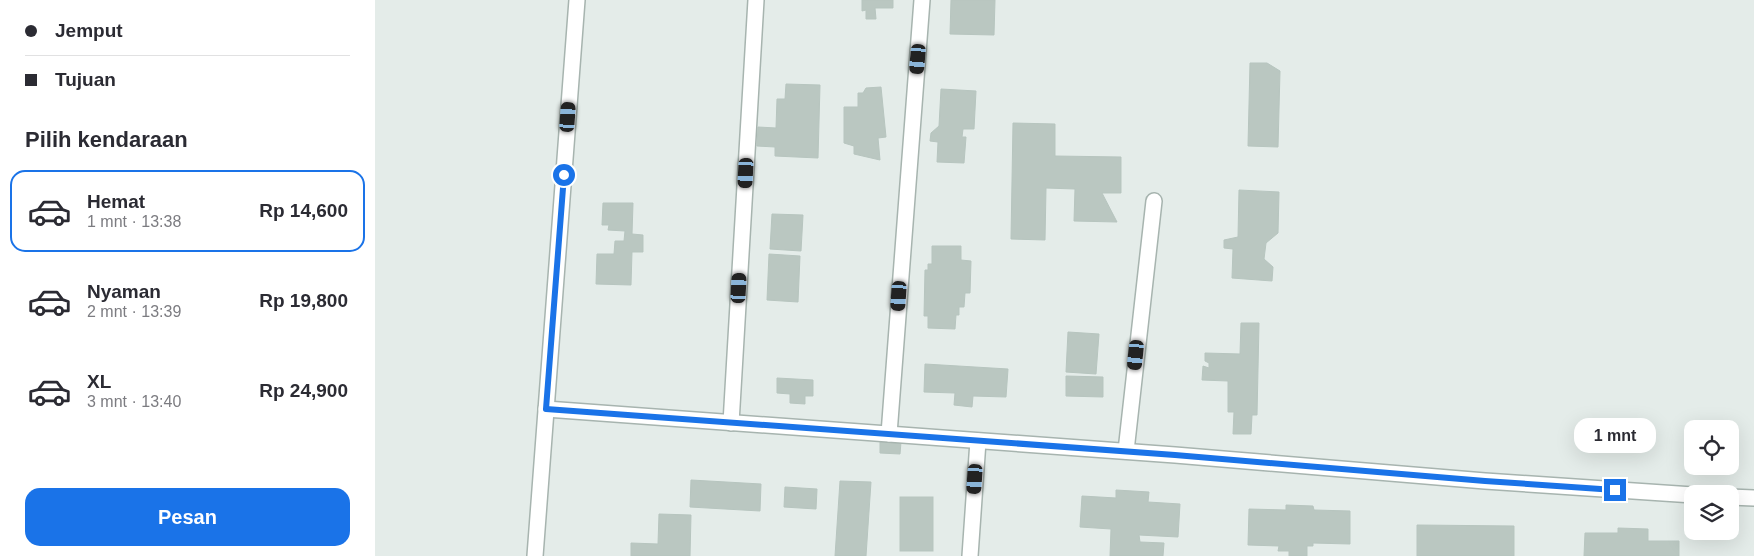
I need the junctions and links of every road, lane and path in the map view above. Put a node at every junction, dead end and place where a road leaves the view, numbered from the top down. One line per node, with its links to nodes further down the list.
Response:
1 (577, 0): 5 (lane)
2 (756, 0): 6 (lane)
3 (922, 0): 7 (lane)
4 (1153, 201): 9 (lane)
5 (546, 409): 6 (lane); 13 (lane)
6 (731, 423): 7 (lane)
7 (889, 434): 8 (lane)
8 (978, 440): 9 (lane); 14 (lane)
9 (1125, 451): 10 (lane)
10 (1684, 494)
11 (1739, 497): 12 (lane)
12 (1754, 498)
13 (535, 556)
14 (970, 556)

